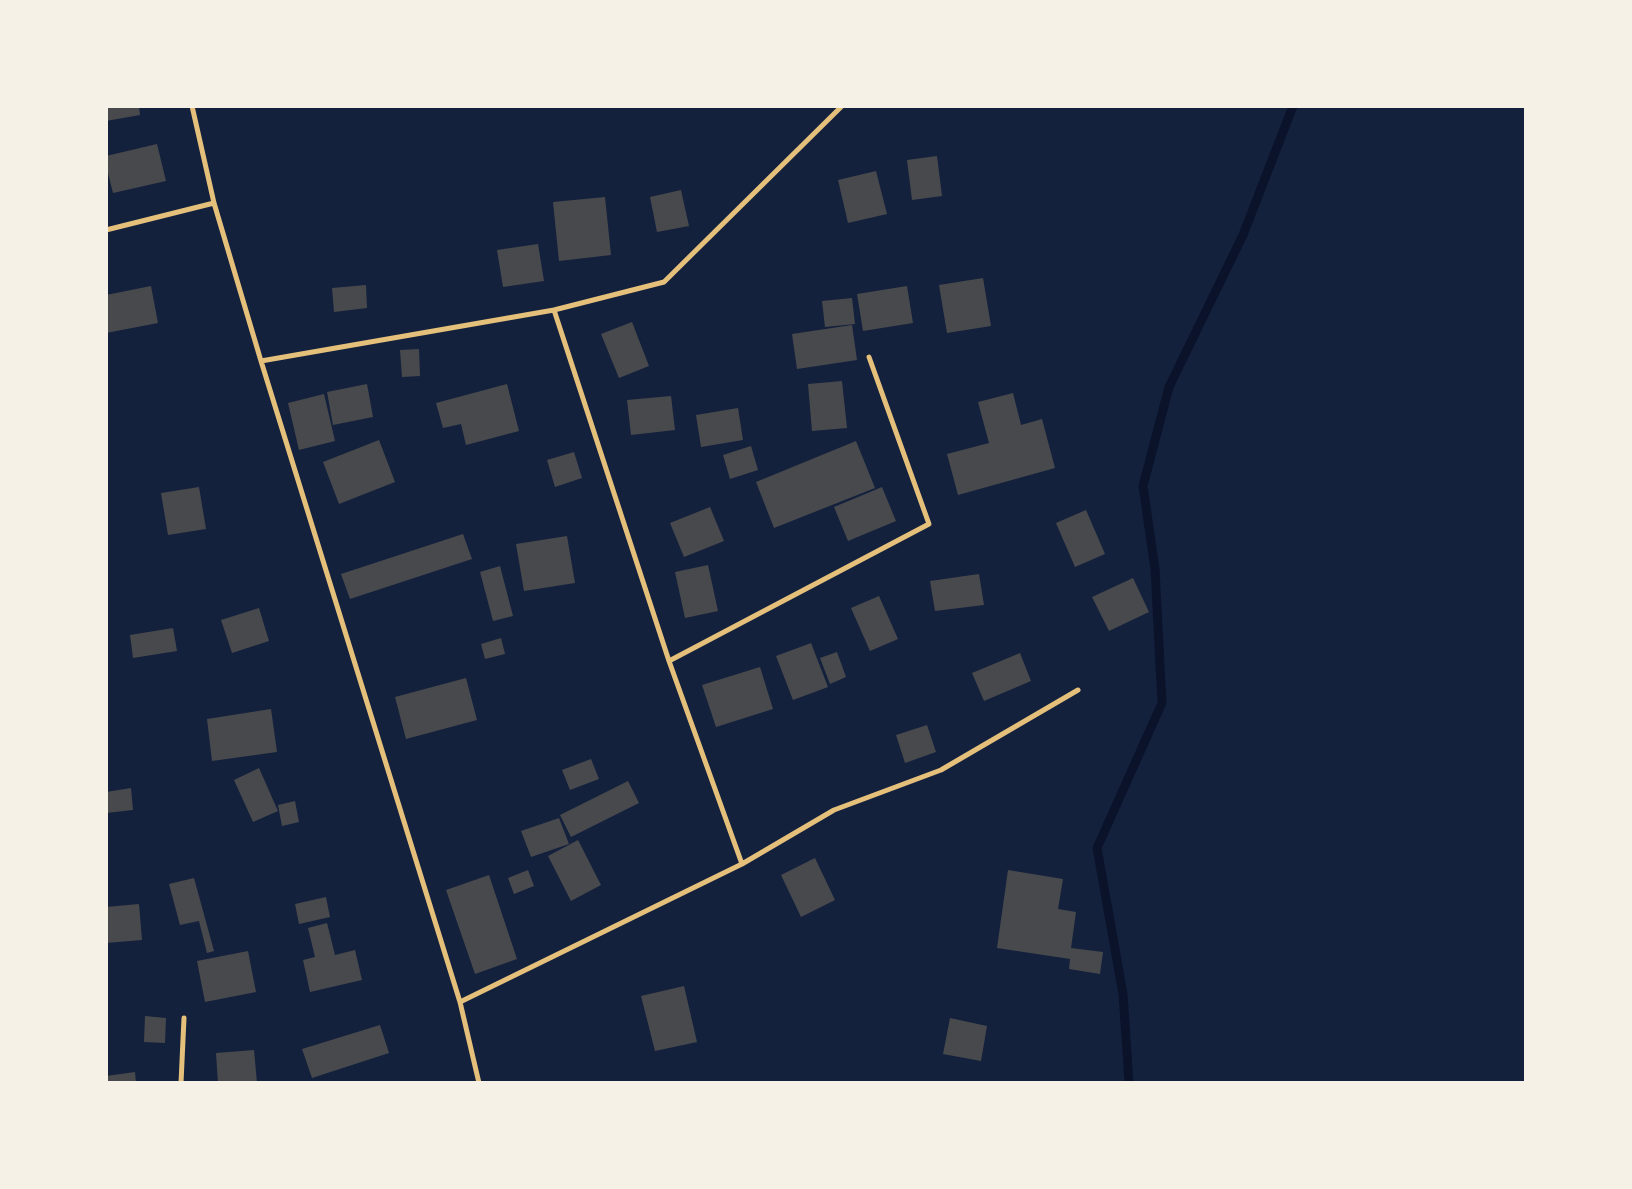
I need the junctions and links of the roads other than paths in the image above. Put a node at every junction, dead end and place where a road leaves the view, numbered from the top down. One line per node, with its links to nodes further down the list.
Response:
1 (192, 106): 3 (street)
2 (842, 106): 5 (street)
3 (214, 203): 4 (street); 7 (street)
4 (106, 230)
5 (554, 310): 7 (street); 8 (street)
6 (869, 357): 8 (street)
7 (261, 361): 11 (street)
8 (668, 661): 10 (street)
9 (1078, 690): 10 (street)
10 (742, 864): 11 (street)
11 (460, 1002): 14 (street)
12 (184, 1018): 13 (street)
13 (180, 1083)
14 (480, 1083)

